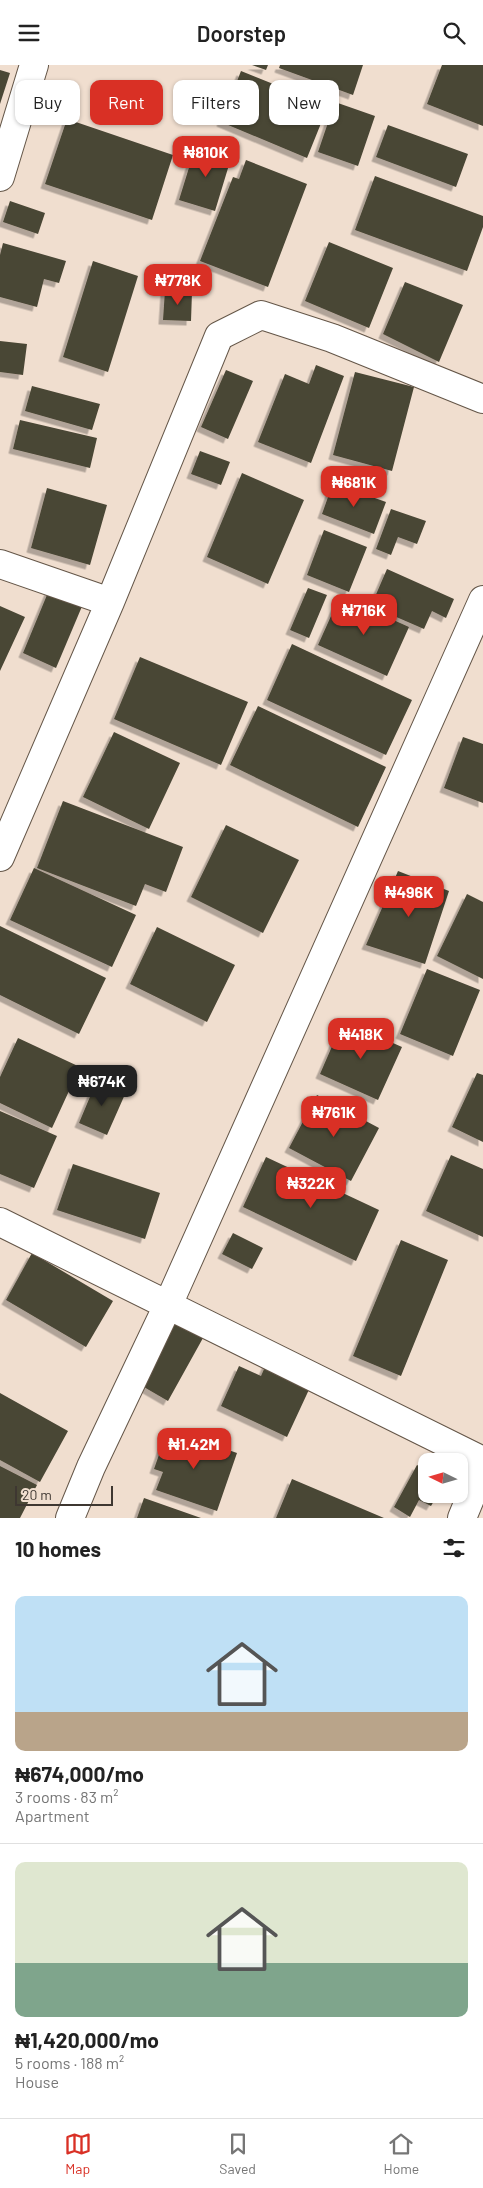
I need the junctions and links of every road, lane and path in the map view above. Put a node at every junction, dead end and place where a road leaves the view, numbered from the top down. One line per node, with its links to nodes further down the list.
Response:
1 (34, 65): 2 (street)
2 (0, 177)
3 (482, 392): 6 (street)
4 (0, 564): 6 (street)
5 (483, 600): 9 (street)
6 (110, 602): 7 (street)
7 (0, 857)
8 (0, 1221): 9 (street)
9 (168, 1305): 10 (street); 12 (street)
10 (483, 1461)
11 (483, 1467): 13 (street)
12 (70, 1518)
13 (462, 1518)

